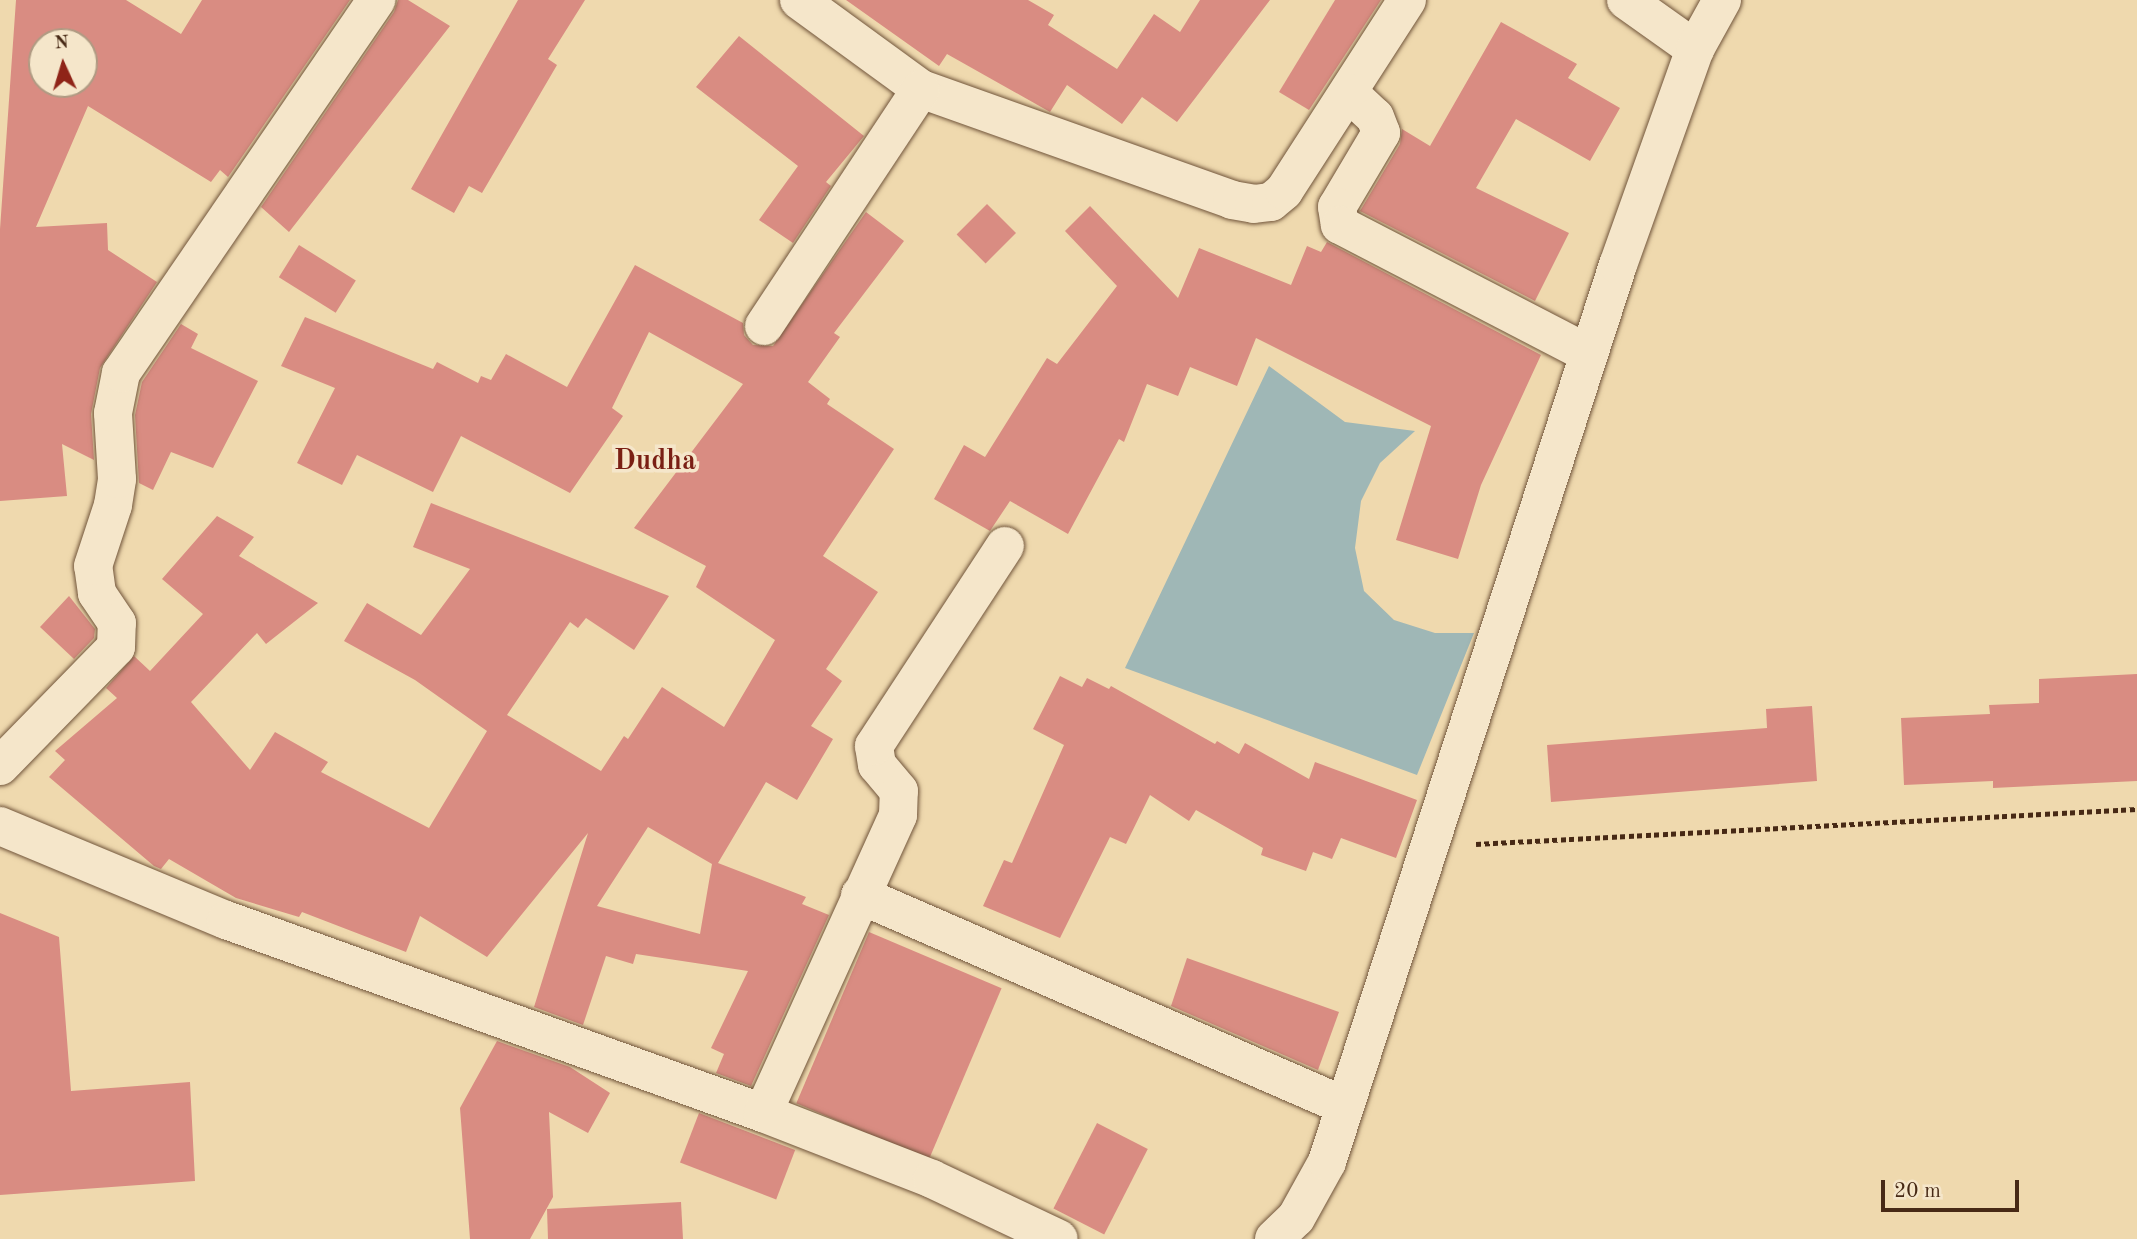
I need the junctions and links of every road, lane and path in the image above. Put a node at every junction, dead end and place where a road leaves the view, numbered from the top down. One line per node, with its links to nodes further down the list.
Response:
1 (376, 0): 12 (street)
2 (799, 0): 7 (street)
3 (1407, 0): 8 (street)
4 (1626, 0): 6 (street)
5 (1722, 0): 6 (street)
6 (1695, 49): 10 (street)
7 (921, 89): 8 (street); 9 (street)
8 (1349, 93): 10 (street)
9 (764, 326)
10 (1589, 354): 15 (street)
11 (1005, 547): 16 (street)
12 (0, 766)
13 (2137, 809): 15 (path)
14 (0, 826): 18 (street)
15 (1429, 846): 17 (street)
16 (860, 895): 17 (street); 18 (street)
17 (1345, 1106): 20 (street)
18 (764, 1113): 19 (street)
19 (1059, 1239)
20 (1274, 1239)

